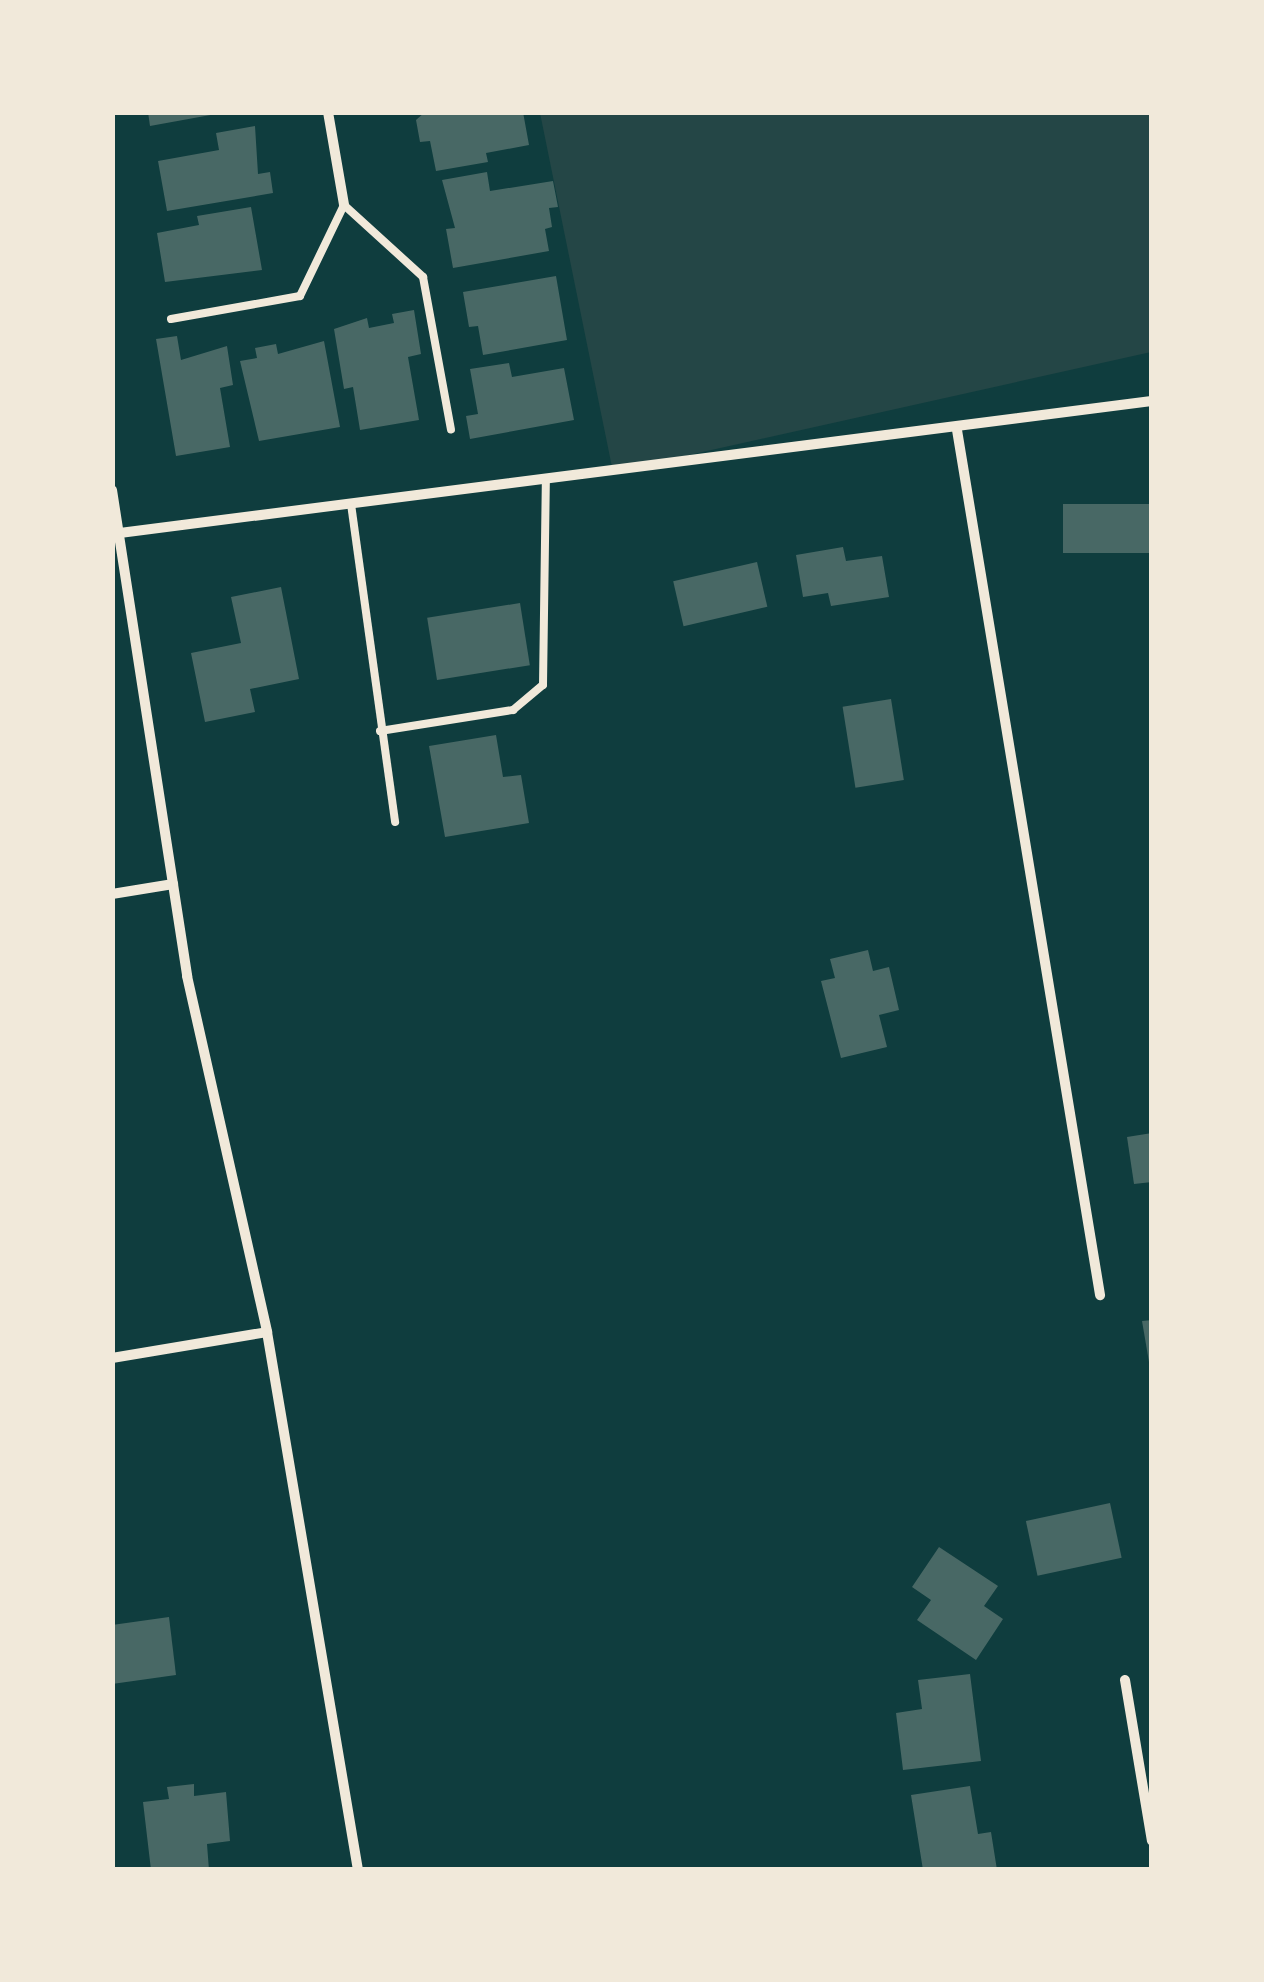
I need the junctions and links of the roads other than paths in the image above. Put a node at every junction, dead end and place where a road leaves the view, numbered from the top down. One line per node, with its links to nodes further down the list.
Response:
1 (328, 112): 2 (street)
2 (344, 206): 3 (lane); 5 (lane)
3 (172, 319)
4 (1152, 401): 6 (street)
5 (451, 429)
6 (957, 430): 7 (street); 15 (street)
7 (546, 480): 9 (street); 11 (lane)
8 (112, 490): 10 (street)
9 (352, 504): 10 (street); 11 (lane)
10 (117, 533): 13 (street)
11 (380, 732): 12 (lane)
12 (395, 822)
13 (173, 884): 14 (street); 16 (street)
14 (112, 894)
15 (1100, 1295)
16 (266, 1332): 17 (street); 20 (street)
17 (112, 1358)
18 (1125, 1680): 19 (street)
19 (1152, 1841)
20 (358, 1870)

